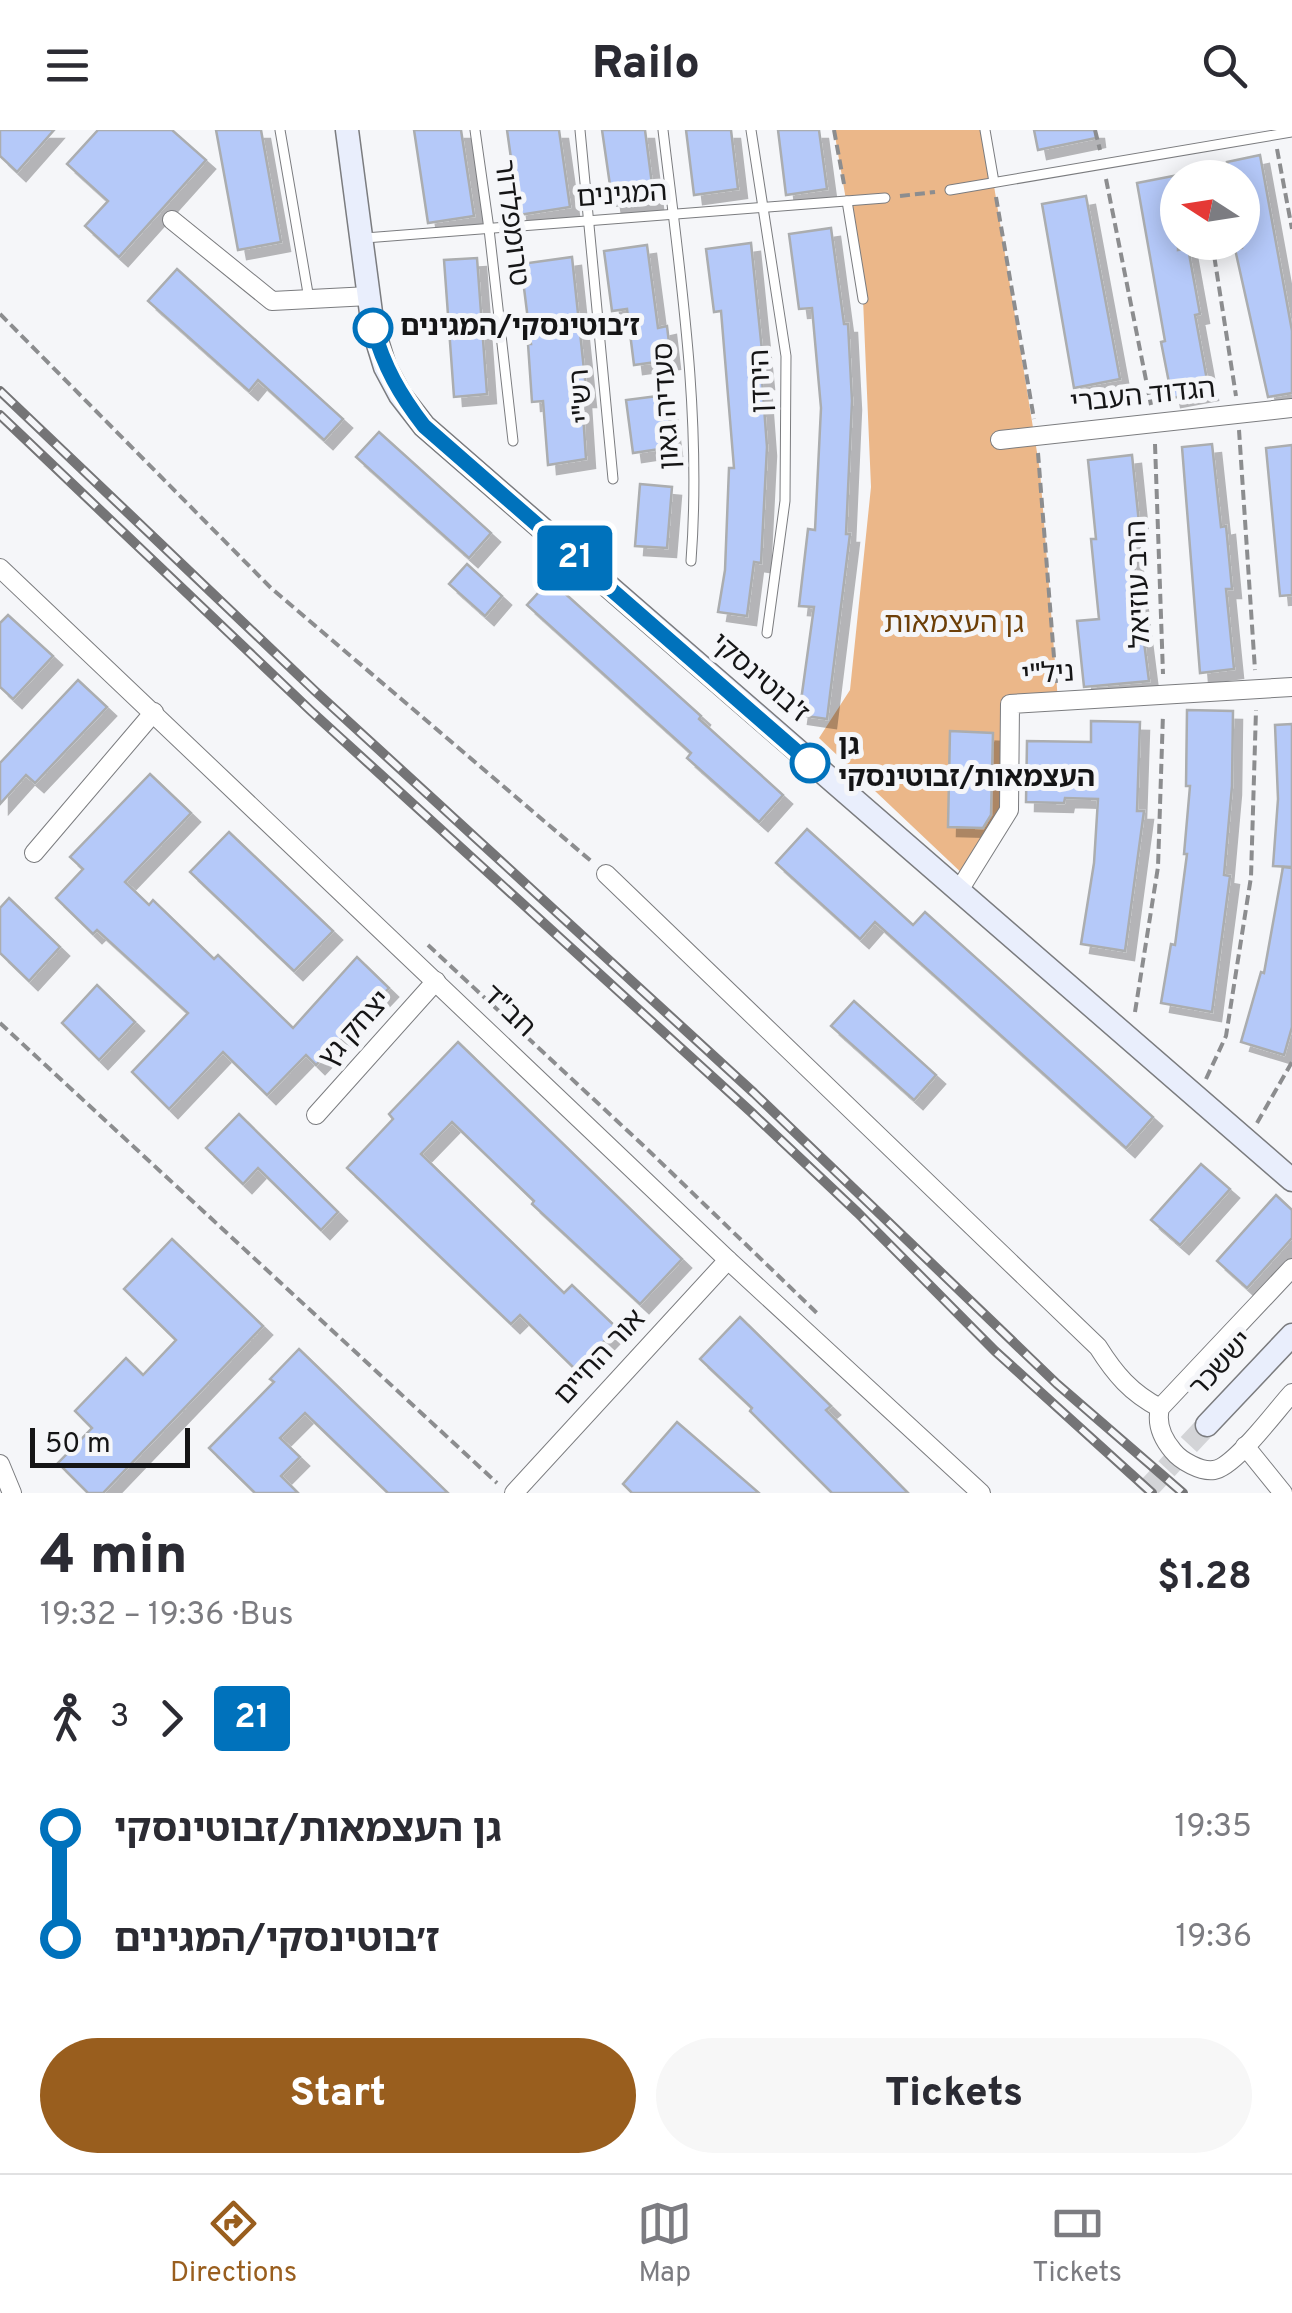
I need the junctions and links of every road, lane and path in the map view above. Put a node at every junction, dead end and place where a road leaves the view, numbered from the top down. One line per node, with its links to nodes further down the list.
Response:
1 (280, 130): 25 (lane)
2 (346, 130): 23 (street, ז'בוטינסקי)
3 (474, 130): 21 (lane, טרומפלדור)
4 (580, 130): 20 (lane, רש"י)
5 (663, 130): 18 (lane, סעדיה גאון)
6 (751, 130): 17 (lane, הירדן)
7 (834, 130): 16 (path)
8 (984, 130): 13 (lane)
9 (1095, 130): 12 (path, הרב עוזיאל)
10 (1292, 132): 11 (lane)
11 (1274, 135): 12 (lane); 22 (path)
12 (1103, 164): 13 (lane); 29 (path, הרב עוזיאל)
13 (994, 182): 14 (lane)
14 (950, 190): 15 (path)
15 (885, 198): 16 (lane, המגינים)
16 (846, 201): 17 (lane, המגינים); 26 (lane)
17 (761, 208): 18 (lane, המגינים); 35 (lane, הירדן)
18 (673, 215): 20 (lane, המגינים); 33 (lane, סעדיה גאון)
19 (172, 220): 25 (street)
20 (590, 221): 21 (lane, המגינים); 32 (lane, רש"י)
21 (489, 229): 23 (lane, המגינים); 31 (lane, טרומפלדור)
22 (1292, 229)
23 (362, 239): 24 (street, ז'בוטינסקי)
24 (369, 296): 25 (street); 41 (street, ז'בוטינסקי)
25 (309, 299)
26 (863, 299)
27 (0, 314): 40 (path)
28 (1292, 408): 29 (street, הגדוד העברי)
29 (1154, 423): 30 (street, הגדוד העברי); 37 (path, הרב עוזיאל)
30 (1000, 440)
31 (513, 441)
32 (613, 479)
33 (692, 561)
34 (0, 568): 38 (street, חב"ד)
35 (767, 633)
36 (1292, 687): 37 (street, ניל"י)
37 (1164, 694): 41 (street, ניל"י); 44 (path, הרב עוזיאל)
38 (154, 712): 39 (street); 42 (street, חב"ד)
39 (34, 853)
40 (606, 874): 53 (street)
41 (958, 892): 44 (street, ז'בוטינסקי)
42 (436, 981): 46 (street, יצחק גץ); 49 (street, חב"ד)
43 (0, 1023): 58 (path)
44 (1130, 1041): 47 (street, ז'בוטינסקי)
45 (1292, 1062): 47 (path)
46 (316, 1116)
47 (1247, 1142): 48 (street, ז'בוטינסקי)
48 (1292, 1180)
49 (728, 1260): 58 (street, אור החיים); 59 (street, חב"ד)
50 (1292, 1268): 53 (street)
51 (1288, 1336): 54 (street, יששכר)
52 (1292, 1393): 55 (street)
53 (1160, 1408): 55 (street)
54 (1208, 1425)
55 (1245, 1446): 60 (street)
56 (0, 1464): 57 (street)
57 (12, 1493)
58 (511, 1493)
59 (980, 1493)
60 (1283, 1493)

